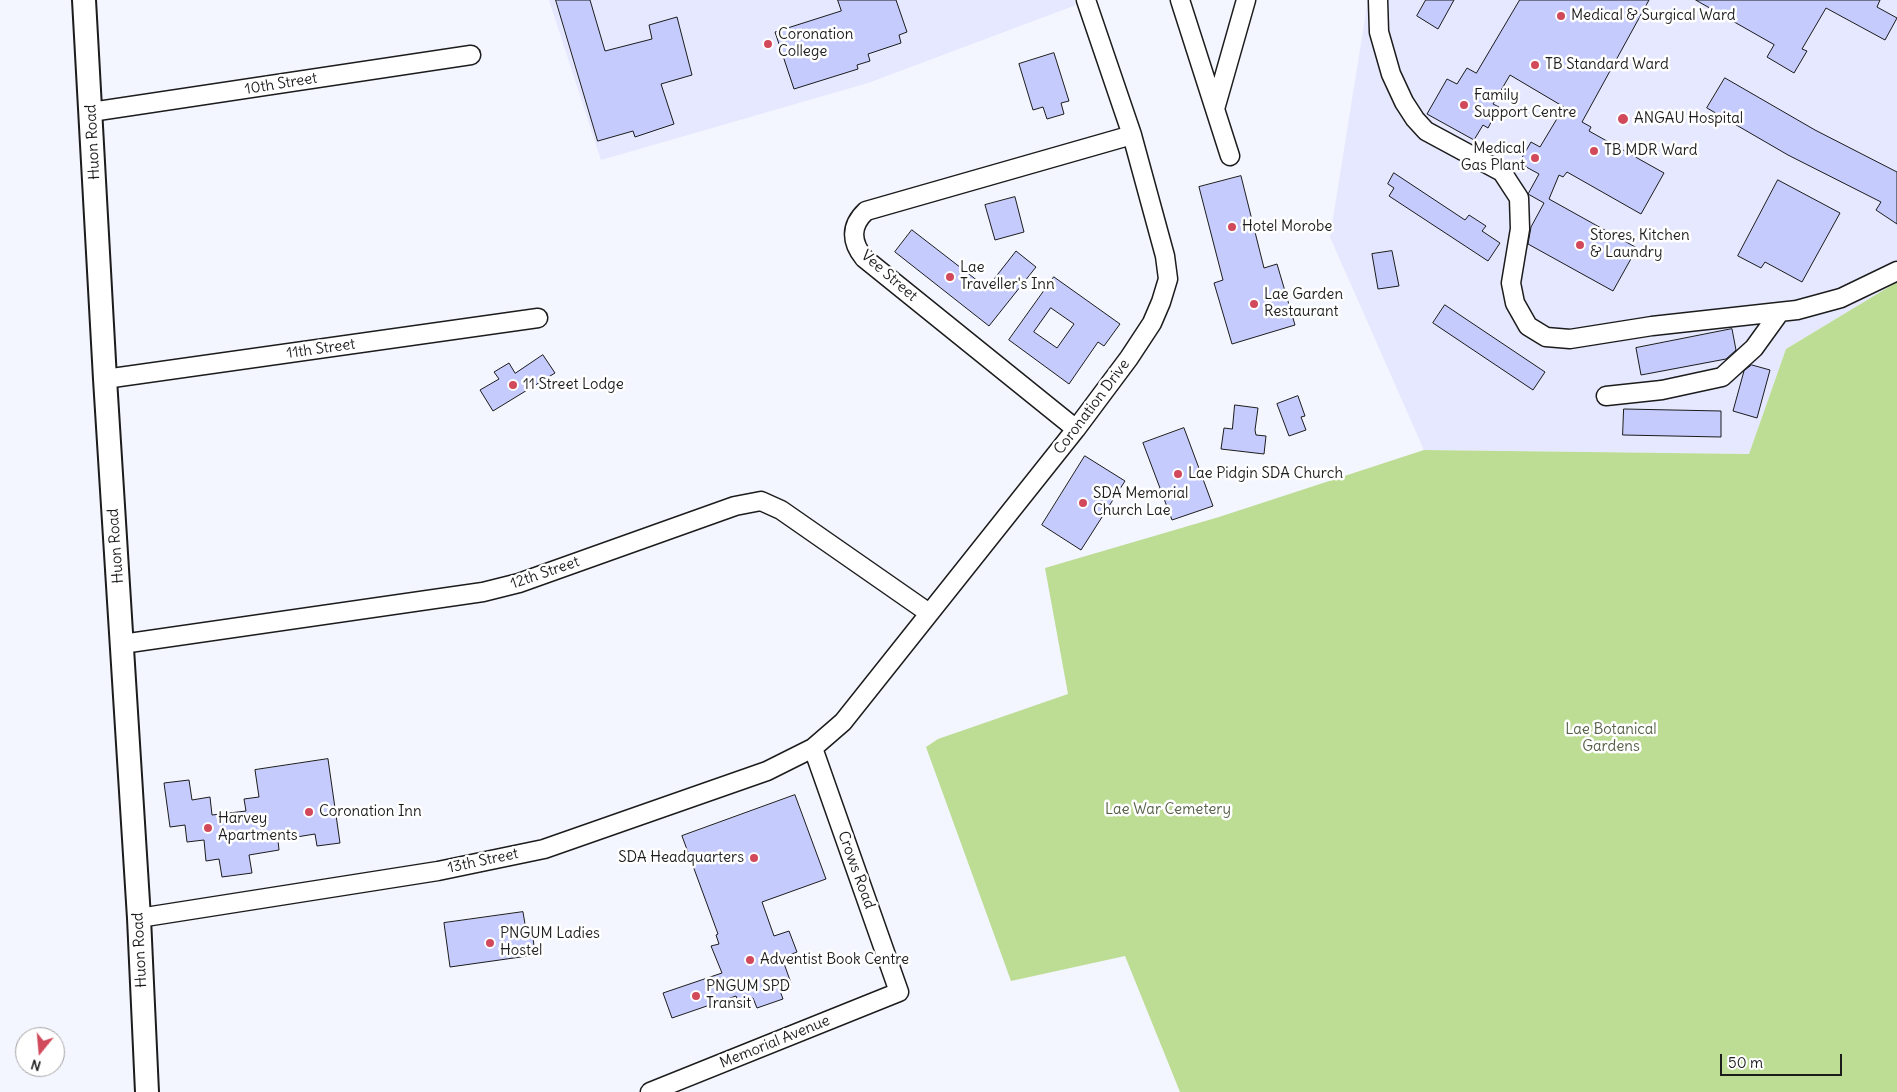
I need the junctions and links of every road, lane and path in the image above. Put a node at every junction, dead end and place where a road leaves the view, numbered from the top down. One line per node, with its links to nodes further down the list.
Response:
1 (84, 0): 8 (main road, Huon Road)
2 (1086, 0): 9 (street, Coronation Drive)
3 (1180, 0): 7 (street)
4 (1246, 0): 7 (street)
5 (1378, 0): 12 (street)
6 (470, 55): 8 (street, 10th Street)
7 (1215, 109): 10 (street)
8 (92, 112): 14 (main road, Huon Road)
9 (1132, 135): 16 (street, Coronation Drive); 16 (street, Vee Street)
10 (1230, 156)
11 (1897, 271): 12 (street)
12 (1780, 312): 15 (street)
13 (538, 318): 14 (street, 11th Street)
14 (105, 380): 18 (main road, Huon Road)
15 (1606, 396)
16 (1076, 428): 17 (street, Coronation Drive)
17 (930, 613): 18 (street, 12th Street); 19 (street, Coronation Drive)
18 (122, 644): 20 (main road, Huon Road)
19 (813, 748): 20 (street, 13th Street); 21 (street, Crows Road)
20 (139, 918): 22 (main road, Huon Road)
21 (899, 992): 23 (street, Memorial Avenue)
22 (147, 1092)
23 (650, 1092)

